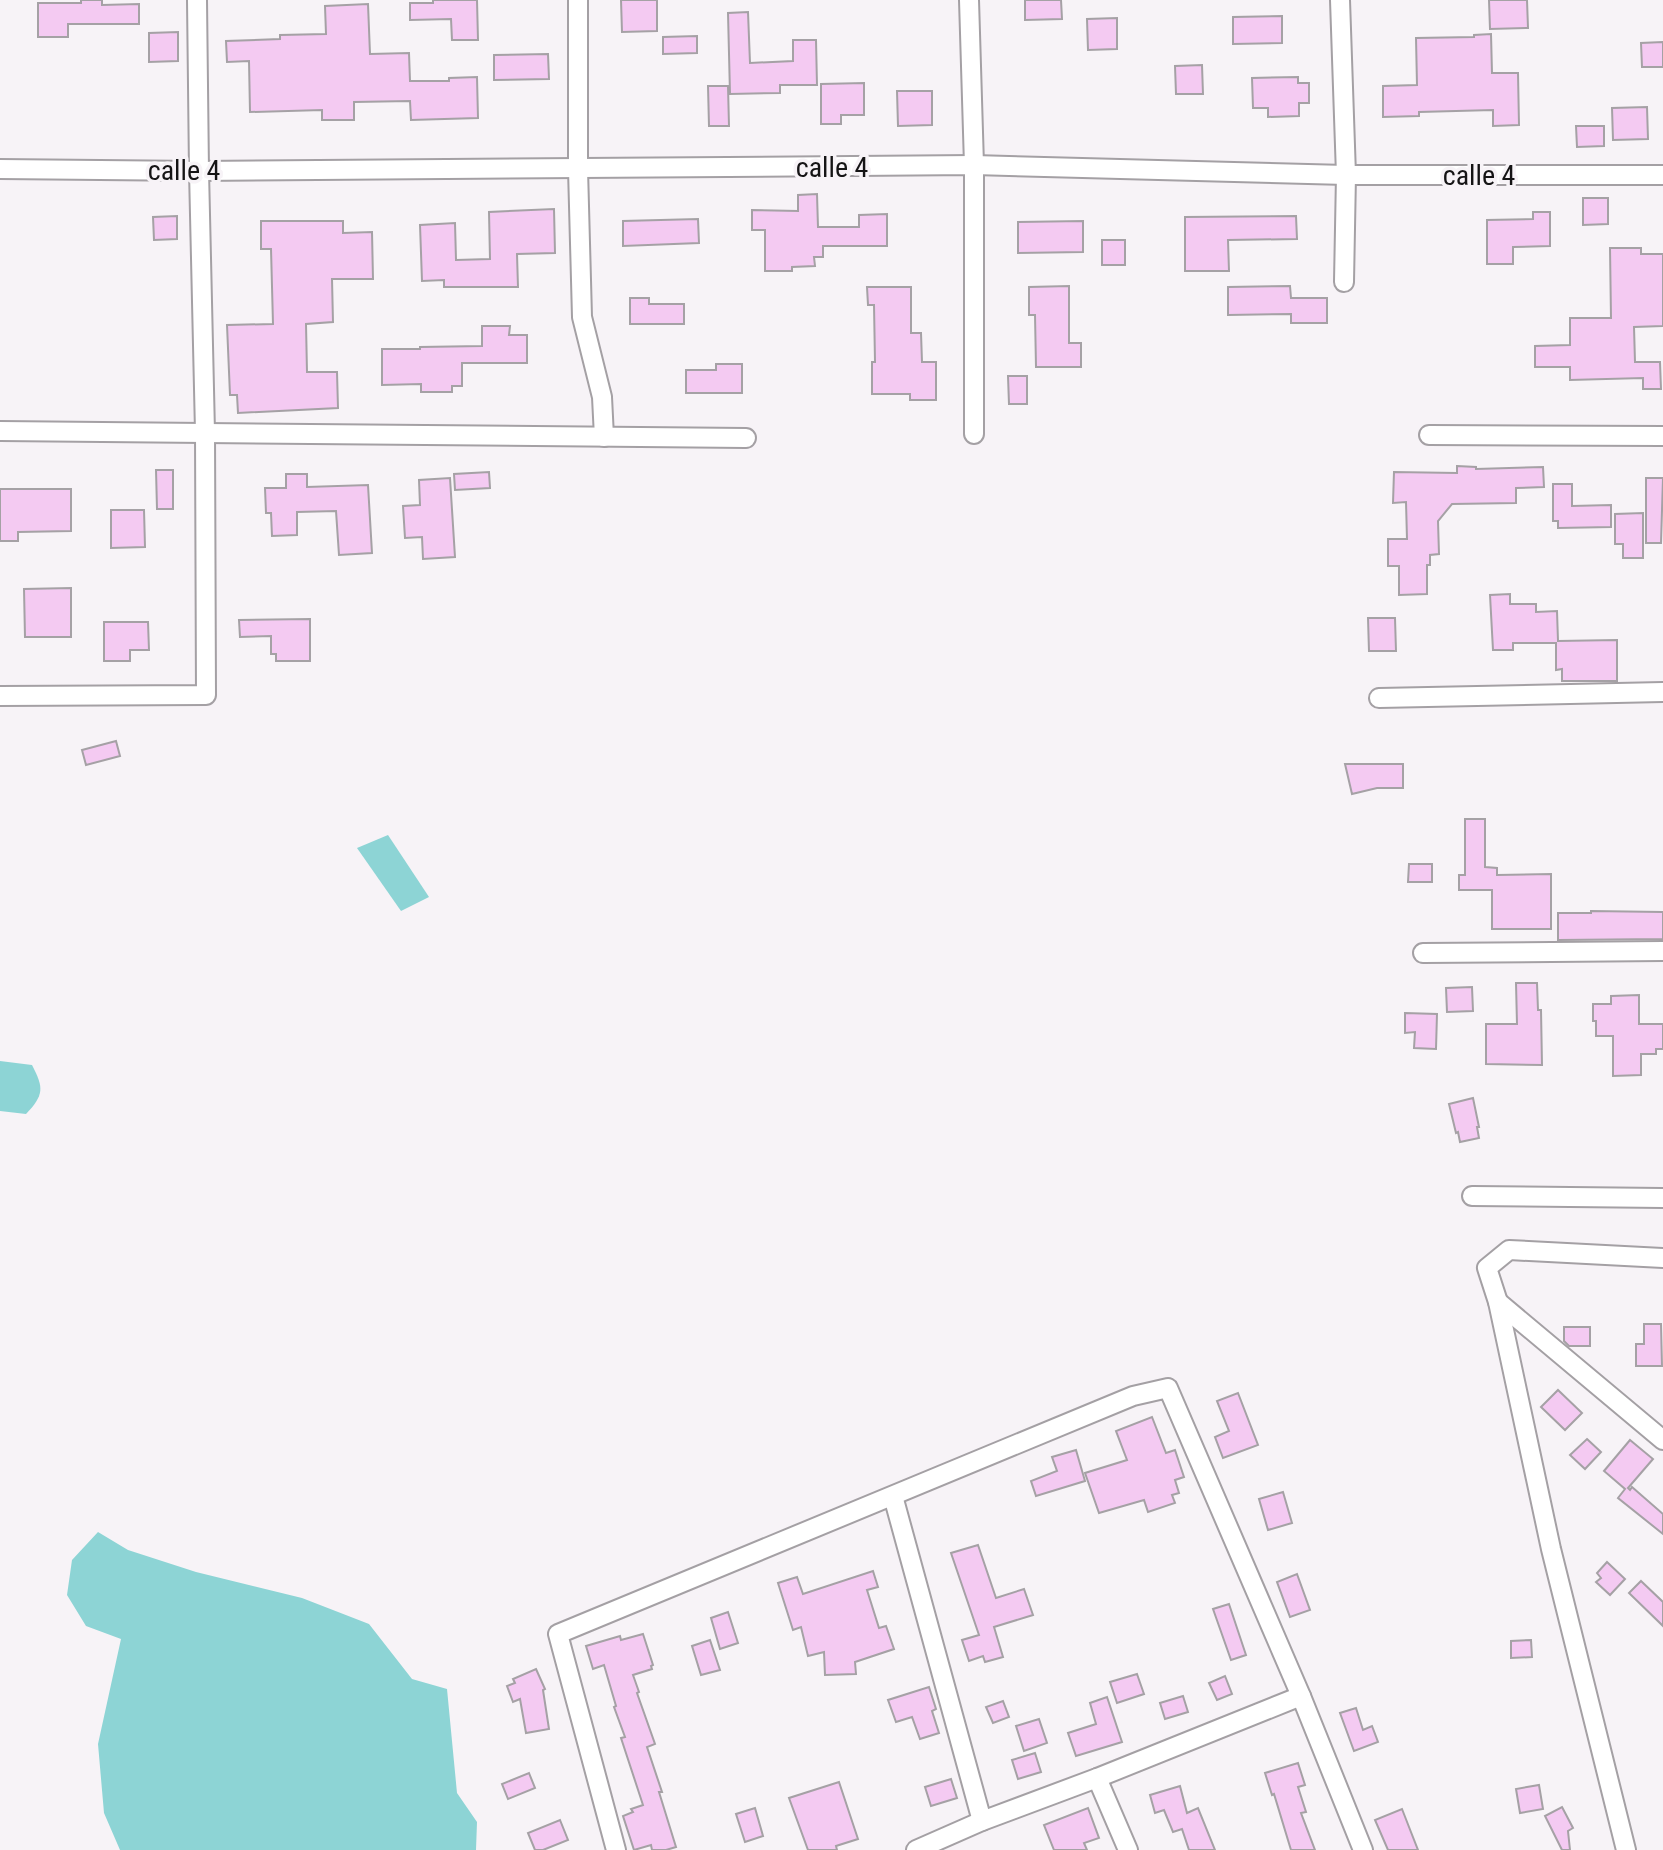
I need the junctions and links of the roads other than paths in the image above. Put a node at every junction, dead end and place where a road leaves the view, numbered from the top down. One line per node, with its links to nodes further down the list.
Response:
1 (197, 0): 8 (street)
2 (578, 0): 7 (street)
3 (969, 0): 5 (street)
4 (1340, 0): 9 (street)
5 (974, 165): 7 (street, calle 4); 9 (street, calle 4); 14 (street)
6 (0, 169): 8 (street, calle 4)
7 (578, 169): 8 (street, calle 4); 17 (street)
8 (199, 171): 13 (street)
9 (1346, 175): 10 (street, calle 4); 11 (street)
10 (1663, 175)
11 (1344, 282)
12 (0, 431): 13 (street)
13 (205, 432): 17 (street); 20 (street)
14 (974, 434)
15 (1429, 435): 16 (street)
16 (1663, 436)
17 (604, 437): 18 (street)
18 (746, 438)
19 (1663, 692): 21 (street)
20 (0, 696)
21 (1379, 698)
22 (1663, 951): 23 (street)
23 (1423, 953)
24 (1472, 1196): 25 (street)
25 (1663, 1198)
26 (1663, 1258): 27 (street)
27 (1498, 1302): 28 (street); 37 (street)
28 (1663, 1440)
29 (893, 1496): 30 (street); 32 (street); 34 (street)
30 (1301, 1696): 31 (street); 36 (street)
31 (1097, 1778): 32 (street); 35 (street)
32 (982, 1821): 33 (street)
33 (920, 1849)
34 (616, 1850)
35 (1128, 1850)
36 (1363, 1850)
37 (1626, 1850)

